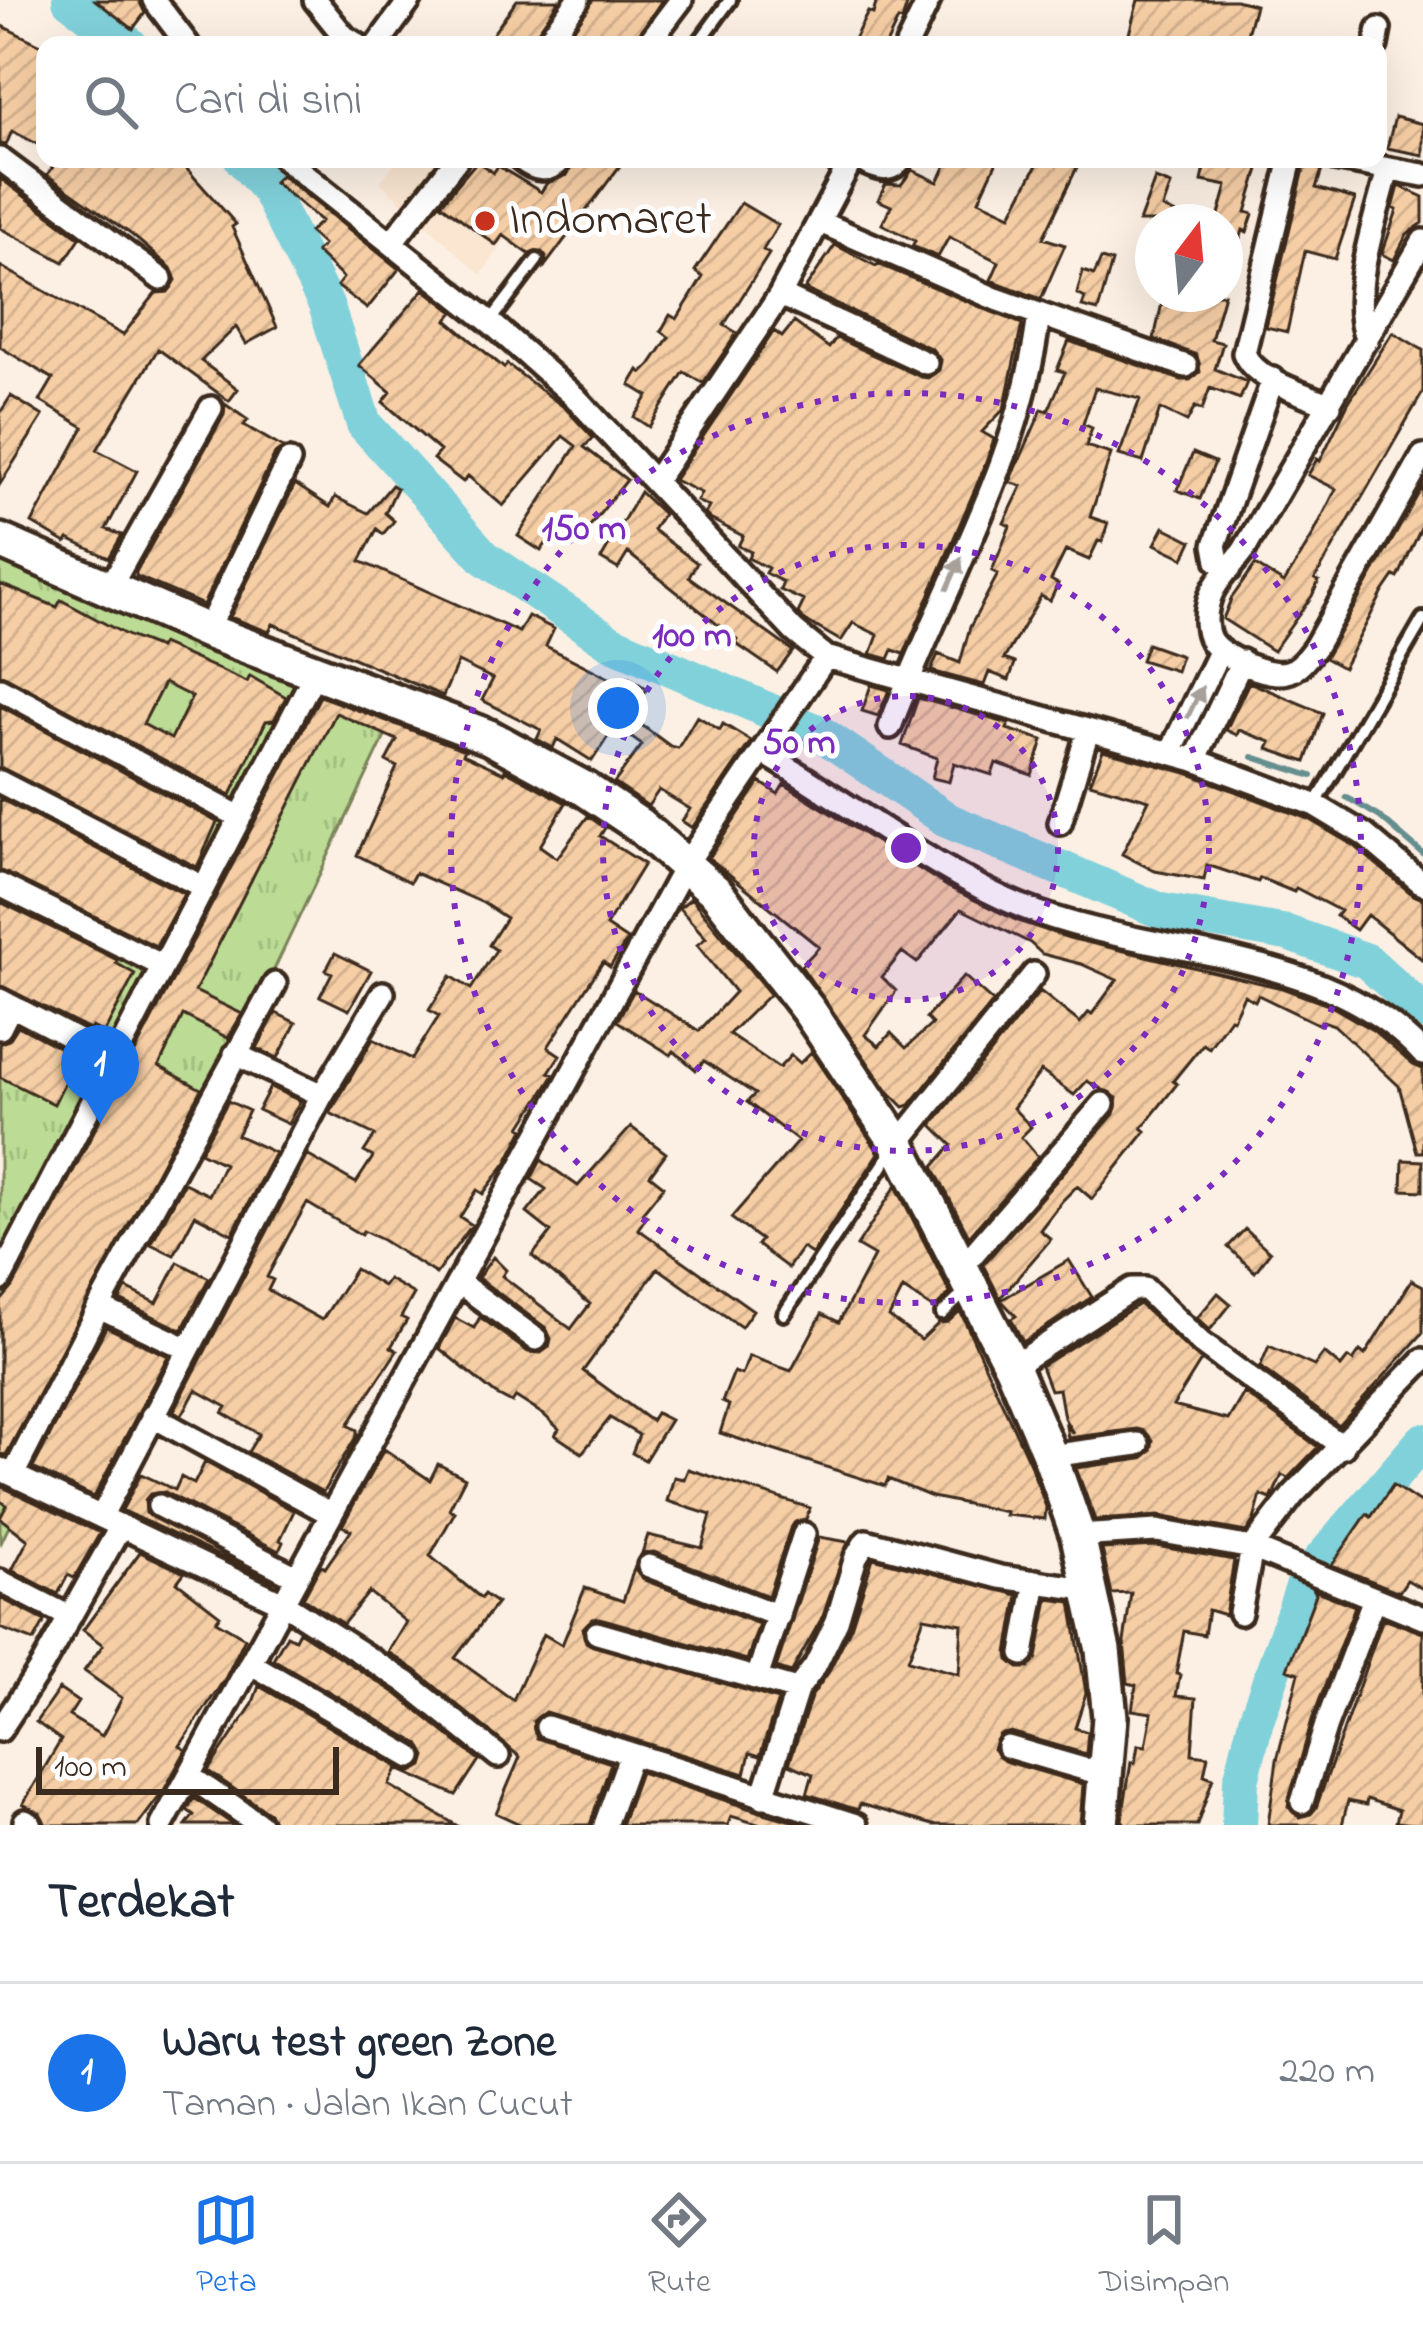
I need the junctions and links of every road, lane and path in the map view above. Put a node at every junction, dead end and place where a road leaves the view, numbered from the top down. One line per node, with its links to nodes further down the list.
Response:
1 (315, 0): 9 (street)
2 (410, 0): 10 (street)
3 (578, 0): 11 (street)
4 (681, 0): 12 (street)
5 (730, 0): 13 (lane)
6 (929, 0): 14 (street)
7 (156, 1): 8 (street)
8 (181, 36)
9 (342, 36)
10 (384, 36)
11 (551, 36)
12 (654, 36)
13 (704, 36)
14 (912, 36)
15 (0, 159): 29 (street)
16 (297, 168): 26 (street)
17 (450, 168): 26 (street)
18 (847, 168): 25 (street)
19 (869, 168): 20 (lane)
20 (902, 168)
21 (1289, 168): 36 (street)
22 (1384, 168): 23 (street)
23 (1388, 169): 24 (street); 33 (street)
24 (1423, 175)
25 (820, 222): 30 (street); 31 (street)
26 (394, 240): 32 (street)
27 (1423, 241): 33 (street)
28 (537, 260): 32 (lane)
29 (161, 279)
30 (780, 295): 34 (street); 41 (street)
31 (1039, 314): 35 (street); 51 (street, one-way to 31)
32 (490, 322): 41 (street)
33 (1367, 340): 37 (street)
34 (926, 363)
35 (1186, 366)
36 (1274, 380): 37 (street); 43 (street)
37 (1330, 405): 43 (street)
38 (211, 407): 44 (street)
39 (1423, 456): 49 (street)
40 (289, 461): 46 (street)
41 (656, 480): 48 (street)
42 (0, 541): 44 (street)
43 (1230, 569): 47 (street)
44 (109, 590): 46 (street)
45 (1423, 619): 59 (lane)
46 (207, 631): 50 (street)
47 (1220, 650): 49 (street); 56 (street, one-way to 47)
48 (826, 657): 51 (street); 55 (street)
49 (1242, 661): 57 (street)
50 (315, 673): 60 (street); 62 (street)
51 (907, 681): 53 (street); 54 (street)
52 (0, 689): 60 (street)
53 (890, 727)
54 (1088, 731): 56 (street); 61 (street)
55 (766, 745): 62 (street); 73 (street)
56 (1170, 753): 57 (street)
57 (1195, 760): 59 (street)
58 (0, 782): 65 (street)
59 (1315, 805): 63 (street)
60 (238, 816): 65 (street)
61 (1060, 823)
62 (686, 864): 77 (street); 80 (street)
63 (1423, 884)
64 (0, 885): 66 (street)
65 (203, 887): 66 (street)
66 (164, 966): 74 (street)
67 (1034, 974): 77 (street)
68 (274, 984): 72 (street)
69 (383, 993): 75 (street)
70 (5, 1003): 71 (street); 74 (street)
71 (0, 1028)
72 (235, 1054): 75 (street); 81 (street)
73 (1423, 1054)
74 (113, 1059): 78 (street)
75 (322, 1095): 85 (street)
76 (1103, 1105): 79 (street)
77 (898, 1144): 79 (street); 82 (lane)
78 (3, 1268)
79 (967, 1277): 83 (lane); 87 (street)
80 (458, 1282): 84 (street); 94 (street)
81 (99, 1307): 85 (street); 92 (street)
82 (784, 1314)
83 (942, 1314)
84 (536, 1339)
85 (188, 1349): 88 (street)
86 (1423, 1360): 90 (street)
87 (1012, 1367): 90 (street); 91 (street)
88 (152, 1416): 94 (street); 95 (street)
89 (1138, 1444): 91 (street)
90 (1343, 1447): 98 (street)
91 (1050, 1456): 97 (street)
92 (6, 1472): 95 (street)
93 (159, 1506): 100 (street)
94 (331, 1514): 100 (street)
95 (111, 1521): 105 (street); 108 (street)
96 (804, 1534): 107 (street)
97 (1078, 1536): 98 (street); 103 (street)
98 (1260, 1551): 104 (street); 106 (street)
99 (649, 1566): 107 (street)
100 (297, 1577): 105 (street)
101 (0, 1581): 108 (street)
102 (1036, 1581): 103 (street); 111 (street); 114 (street)
103 (1093, 1590): 122 (street)
104 (1373, 1601): 109 (street); 124 (street)
105 (283, 1603): 112 (street); 119 (street)
106 (1240, 1613)
107 (779, 1616): 113 (street)
108 (70, 1617): 116 (street)
109 (1423, 1618)
110 (597, 1633): 113 (street)
111 (1023, 1654)
112 (250, 1663): 118 (street); 121 (street)
113 (757, 1678): 114 (street)
114 (797, 1690): 123 (street)
115 (547, 1726): 120 (street)
116 (0, 1730)
117 (1008, 1747): 122 (street)
118 (411, 1756)
119 (498, 1756)
120 (630, 1756): 123 (street); 128 (street)
121 (189, 1776): 126 (street); 127 (street)
122 (1108, 1776): 130 (street)
123 (764, 1797): 125 (street)
124 (1302, 1802)
125 (800, 1817): 129 (street)
126 (162, 1825)
127 (260, 1825)
128 (605, 1825)
129 (856, 1825)
130 (1101, 1825)

